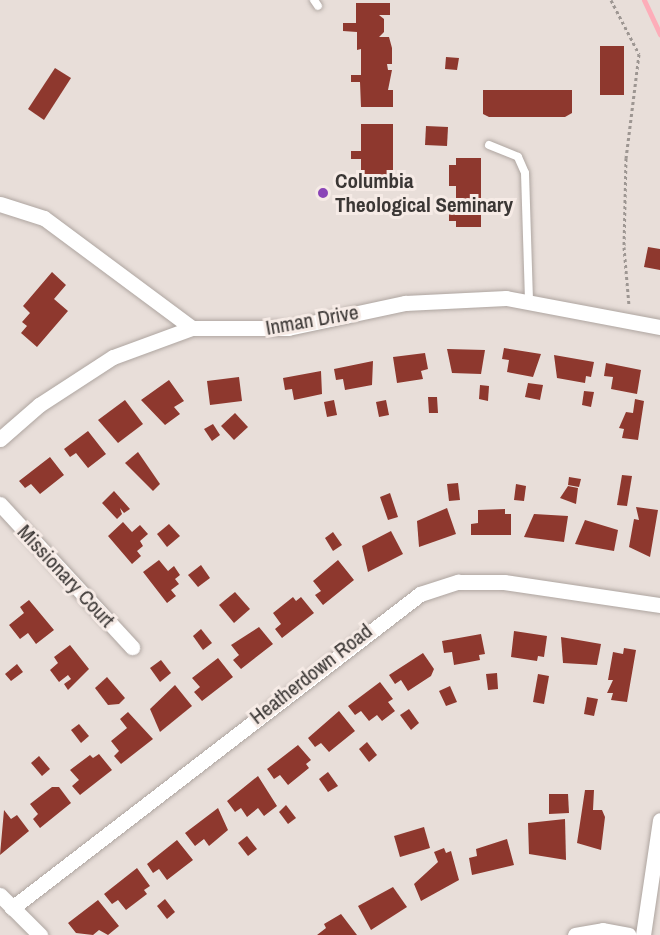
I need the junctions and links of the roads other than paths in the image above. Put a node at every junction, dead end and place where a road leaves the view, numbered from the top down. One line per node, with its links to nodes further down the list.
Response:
1 (489, 145): 3 (lane)
2 (0, 204): 5 (street)
3 (530, 303): 4 (street, Inman Drive); 5 (street, Inman Drive)
4 (660, 327)
5 (192, 328): 6 (street)
6 (0, 440)
7 (0, 504): 9 (street, Missionary Court)
8 (660, 605): 12 (street, Heatherdown Road)
9 (132, 647)
10 (660, 820): 16 (street)
11 (0, 895): 12 (street)
12 (12, 908): 13 (street)
13 (40, 935)
14 (575, 935): 15 (street)
15 (628, 935)
16 (643, 935)

